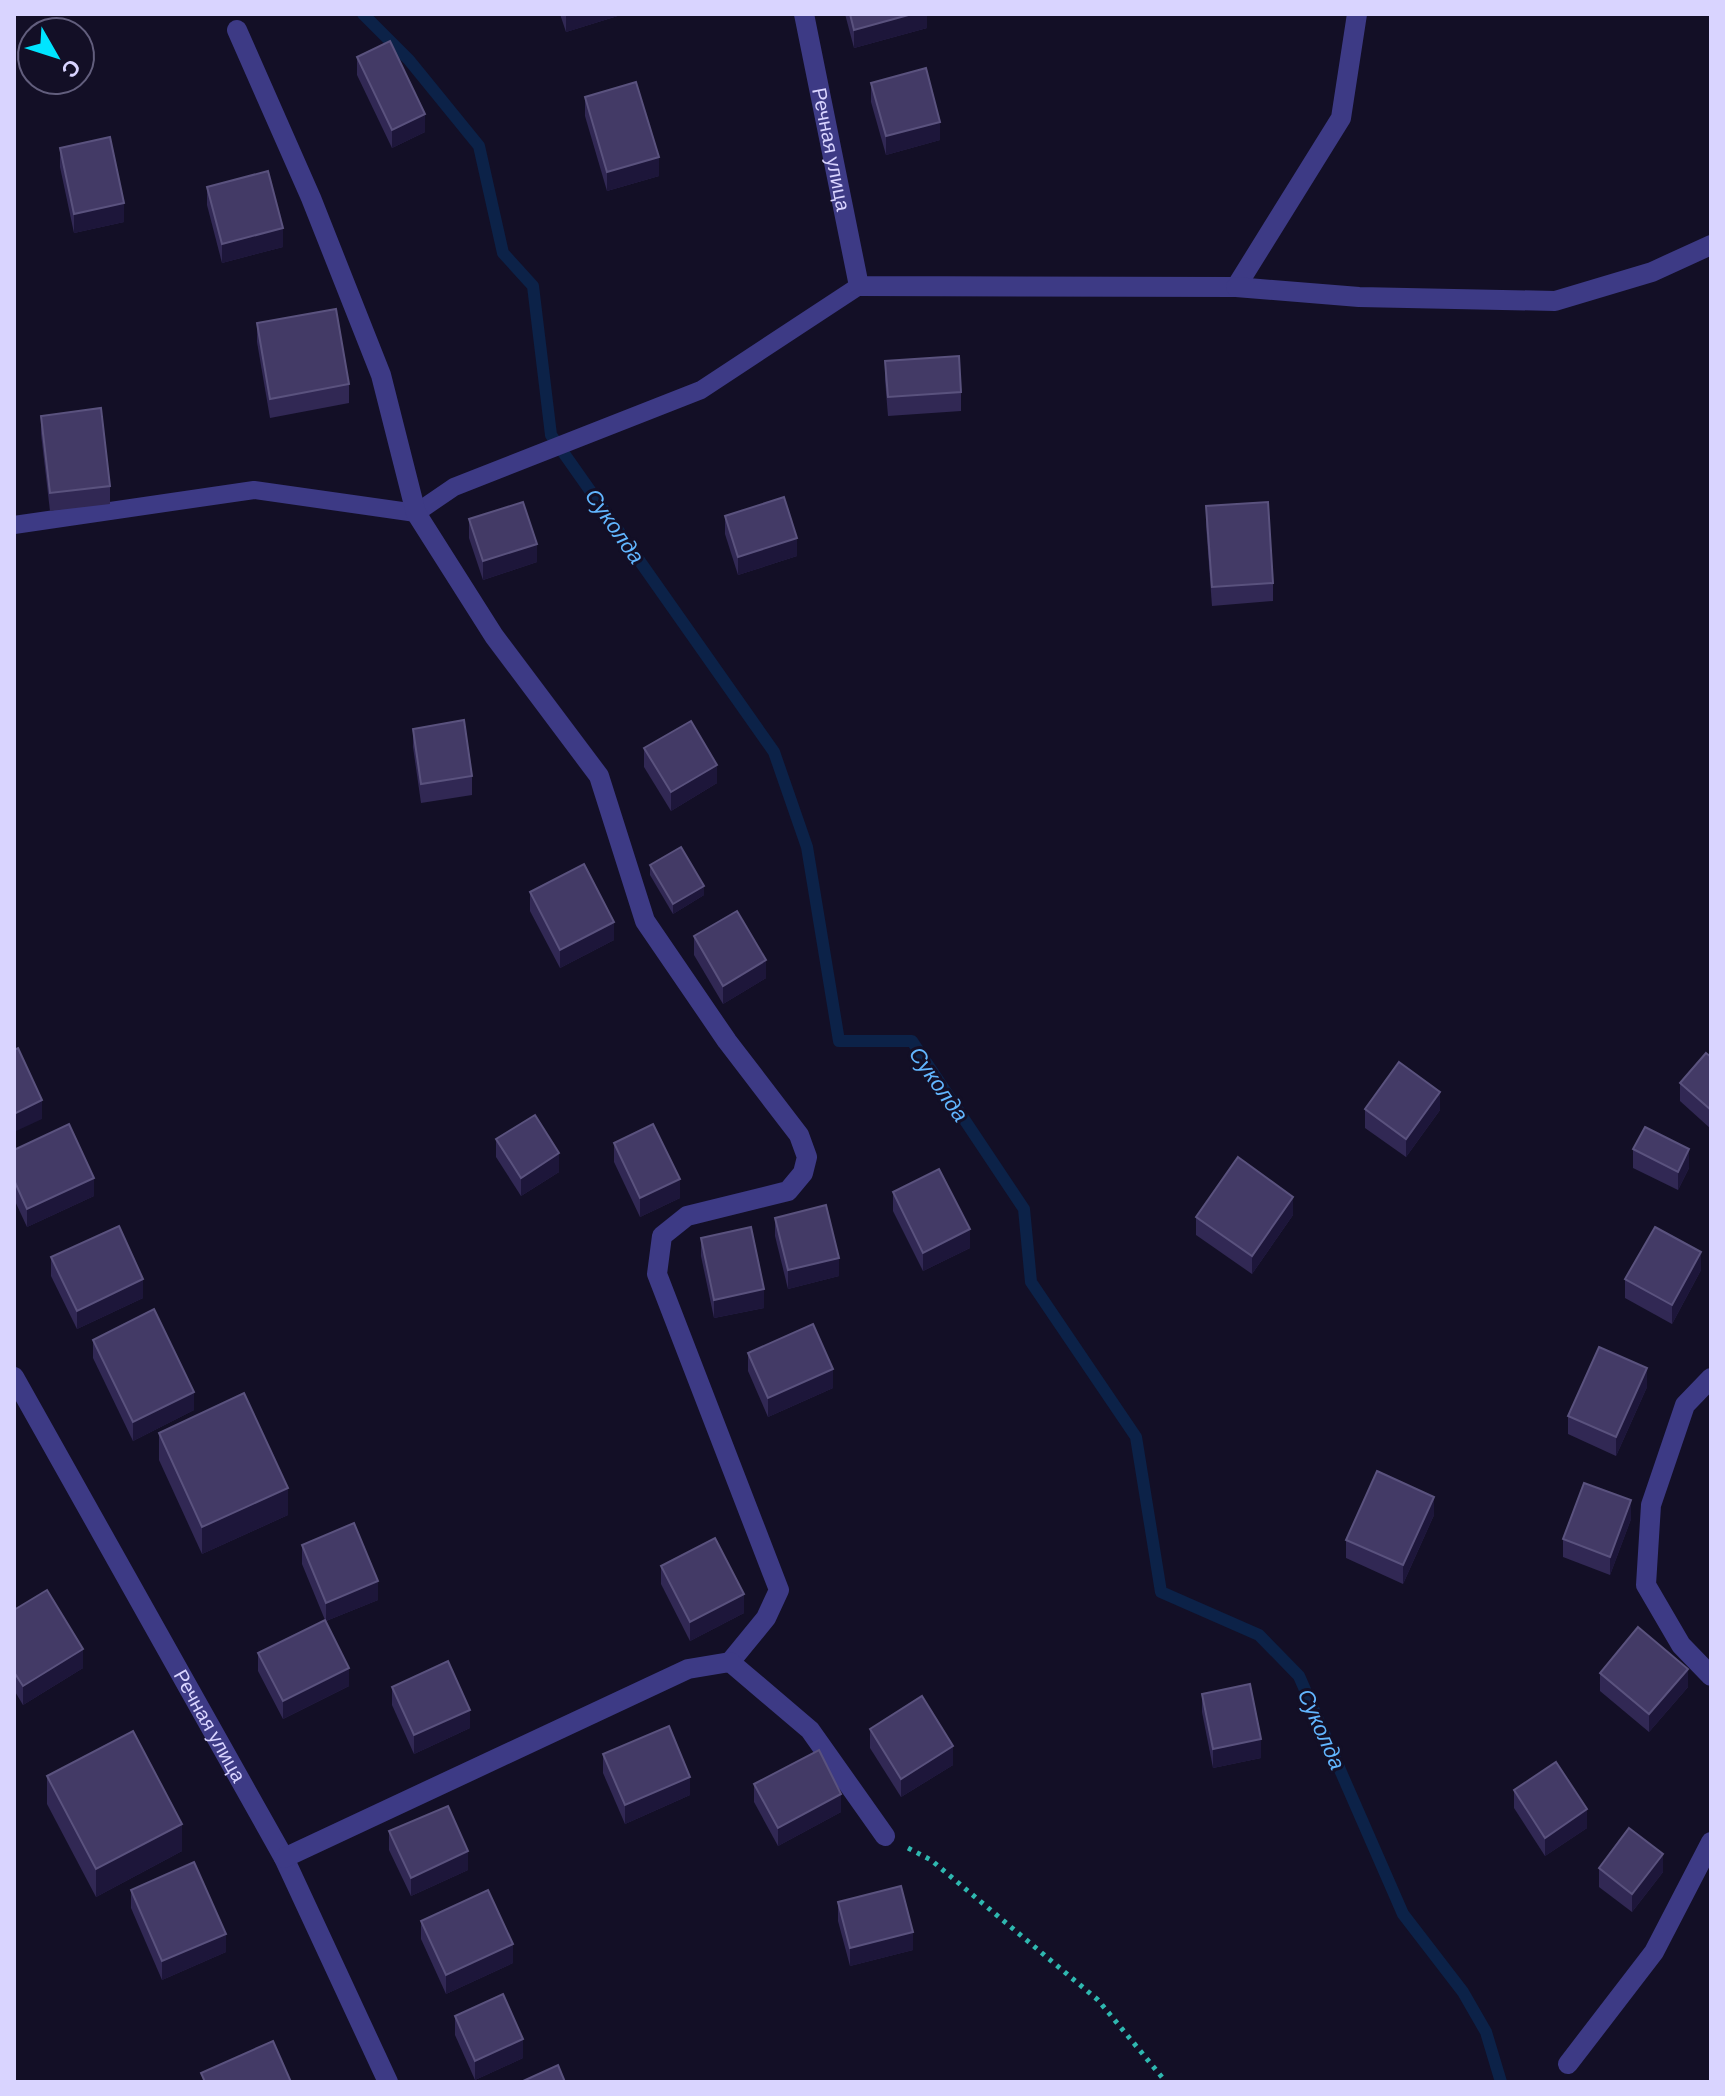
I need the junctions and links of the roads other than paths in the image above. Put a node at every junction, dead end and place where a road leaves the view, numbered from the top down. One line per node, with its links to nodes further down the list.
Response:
1 (804, 14): 5 (street, Речная улица)
2 (1357, 14): 6 (street)
3 (237, 30): 7 (street)
4 (1711, 245): 6 (street)
5 (859, 286): 6 (street); 7 (lane)
6 (1236, 287)
7 (416, 513): 8 (lane); 11 (street)
8 (14, 525)
9 (1711, 1378): 12 (street)
10 (15, 1380): 15 (street, Речная улица)
11 (730, 1662): 13 (street); 15 (street)
12 (1711, 1676)
13 (885, 1836)
14 (1711, 1842): 16 (street)
15 (284, 1858): 17 (street, Речная улица)
16 (1568, 2064)
17 (388, 2082)

